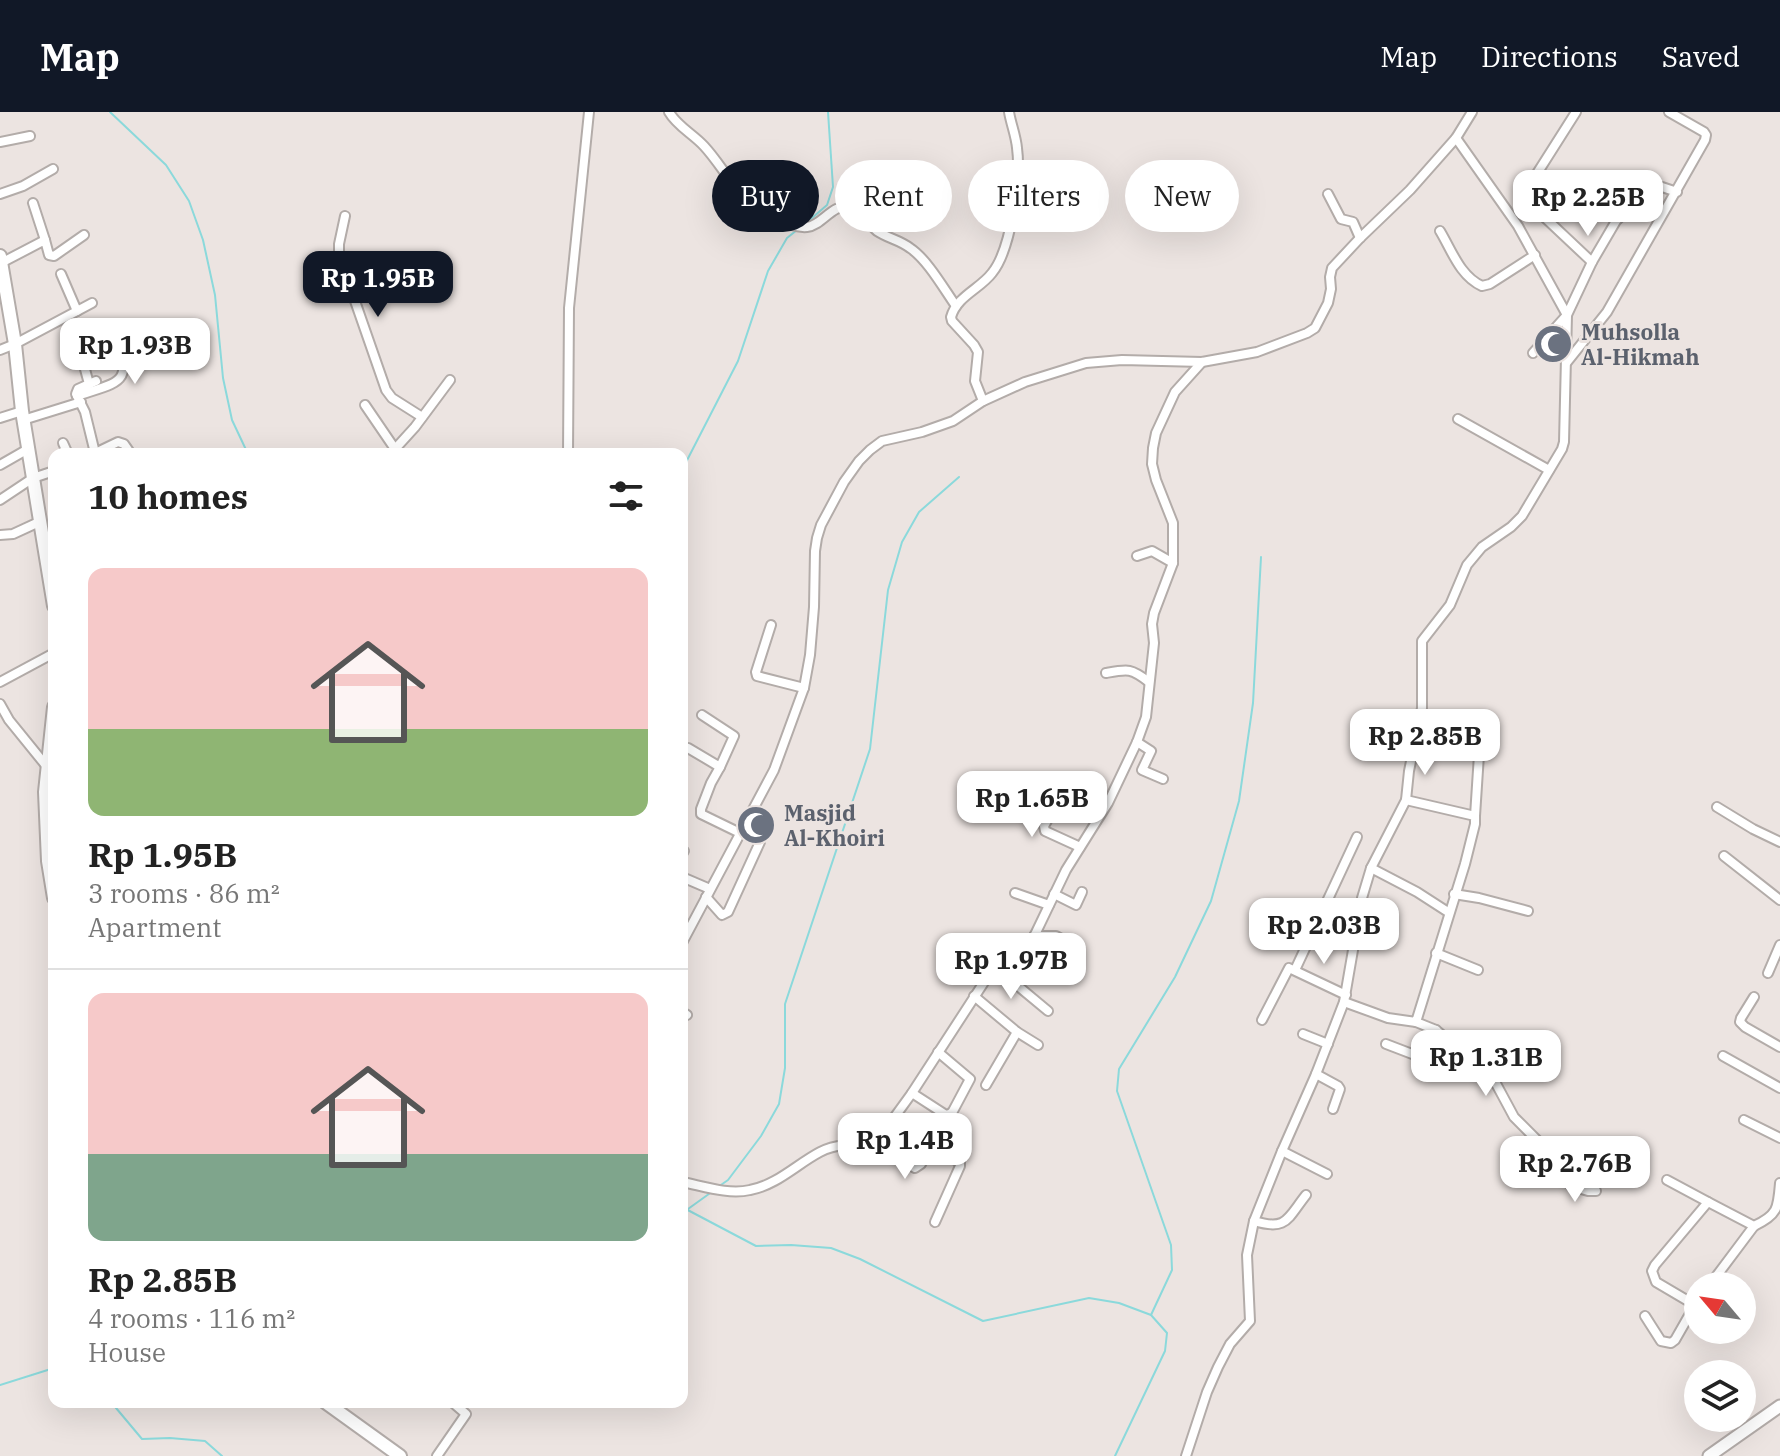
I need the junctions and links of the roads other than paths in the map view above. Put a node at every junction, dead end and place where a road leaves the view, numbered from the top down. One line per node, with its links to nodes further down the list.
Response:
1 (589, 112): 48 (street)
2 (669, 112): 25 (street)
3 (1009, 112): 25 (street)
4 (1472, 112): 8 (street)
5 (1576, 112): 22 (street)
6 (1669, 112): 11 (street)
7 (30, 136): 9 (street)
8 (1456, 138): 18 (street); 20 (street)
9 (0, 142)
10 (53, 169): 12 (street)
11 (1677, 192): 22 (street); 34 (street)
12 (0, 194)
13 (1328, 194): 18 (street)
14 (33, 203): 19 (street)
15 (345, 216): 40 (street)
16 (1440, 231): 20 (street)
17 (84, 235): 19 (street)
18 (1360, 238): 33 (street)
19 (45, 240): 21 (street)
20 (1535, 255): 27 (street)
21 (1, 259): 29 (main road)
22 (1592, 262): 27 (street)
23 (61, 274): 26 (street)
24 (92, 303): 26 (street)
25 (956, 306): 37 (street)
26 (77, 311): 29 (street)
27 (1567, 315): 32 (street); 34 (street)
28 (121, 330): 36 (street)
29 (15, 344): 31 (street); 39 (main road)
30 (79, 347): 36 (street)
31 (0, 350)
32 (1533, 353)
33 (1202, 362): 37 (street); 59 (street)
34 (1567, 362): 51 (street)
35 (450, 380): 40 (street)
36 (79, 399): 39 (street); 45 (street)
37 (983, 401): 65 (street)
38 (365, 405): 46 (street)
39 (23, 415): 41 (street); 49 (main road)
40 (422, 417): 47 (street)
41 (0, 418)
42 (1458, 419): 51 (street)
43 (63, 443): 44 (street)
44 (65, 448)
45 (92, 448)
46 (394, 448)
47 (400, 448)
48 (568, 448)
49 (28, 449): 50 (street); 53 (main road)
50 (0, 465)
51 (1549, 470): 76 (street)
52 (48, 473): 53 (street)
53 (33, 478): 54 (street); 55 (main road)
54 (0, 500)
55 (39, 522): 56 (street); 57 (main road)
56 (0, 535)
57 (48, 549)
58 (1137, 556): 59 (street)
59 (1173, 563): 64 (street)
60 (771, 625): 65 (street)
61 (48, 656): 63 (street)
62 (1106, 673): 64 (street)
63 (0, 682)
64 (1149, 682): 70 (street)
65 (804, 688): 80 (street)
66 (0, 704): 68 (street)
67 (702, 715): 73 (street)
68 (4, 722): 72 (street)
69 (1481, 724): 79 (street)
70 (1137, 742): 74 (street); 84 (street)
71 (688, 748): 73 (street)
72 (48, 766)
73 (720, 767): 80 (street)
74 (1163, 779)
75 (48, 780): 85 (main road)
76 (1406, 800): 79 (street); 87 (street)
77 (1057, 803): 84 (street)
78 (1717, 807): 83 (street)
79 (1475, 816): 93 (street)
80 (740, 833): 90 (street)
81 (1357, 837): 98 (street)
82 (760, 842): 90 (street)
83 (1780, 842)
84 (1080, 847): 92 (street)
85 (48, 849)
86 (1724, 856): 94 (street)
87 (1371, 868): 97 (street); 103 (street)
88 (688, 881): 90 (street)
89 (1082, 892): 92 (street)
90 (708, 893): 100 (street)
91 (1015, 893): 95 (street)
92 (1054, 894): 95 (street)
93 (1454, 894): 96 (street); 97 (street)
94 (1780, 900)
95 (1049, 905): 101 (street)
96 (1528, 911)
97 (1448, 912): 106 (street)
98 (1317, 922): 102 (street); 103 (street)
99 (1271, 925): 102 (street)
100 (688, 931)
101 (1034, 936): 104 (street); 107 (street)
102 (1310, 936): 108 (street)
103 (1354, 940): 113 (street)
104 (1072, 945)
105 (1780, 945): 110 (street)
106 (1436, 953): 109 (street); 116 (street)
107 (1018, 970): 111 (street); 114 (street)
108 (1295, 970): 113 (street); 115 (street)
109 (1478, 970)
110 (1768, 973)
111 (974, 996): 118 (street); 124 (street)
112 (1754, 997): 123 (street)
113 (1345, 998): 116 (street); 120 (street)
114 (1048, 1011)
115 (1262, 1020)
116 (1416, 1022): 117 (street)
117 (1436, 1030): 121 (street); 139 (street)
118 (1017, 1032): 122 (street); 127 (street)
119 (1303, 1034): 120 (street)
120 (1328, 1044): 126 (street)
121 (1386, 1044)
122 (1038, 1045)
123 (1780, 1047)
124 (938, 1052): 129 (street); 129 (street)
125 (1723, 1056): 128 (street)
126 (1316, 1074): 130 (street); 134 (street)
127 (986, 1085)
128 (1780, 1088)
129 (912, 1093): 133 (street)
130 (1333, 1109)
131 (1744, 1120): 132 (street)
132 (1780, 1138)
133 (875, 1144): 137 (street); 143 (street)
134 (1282, 1151): 135 (street); 142 (street)
135 (1327, 1174)
136 (1667, 1180): 141 (street)
137 (688, 1183)
138 (1780, 1183): 144 (street)
139 (1596, 1191)
140 (1306, 1195): 142 (street)
141 (1708, 1202): 144 (street); 146 (street)
142 (1254, 1221): 154 (street)
143 (935, 1222)
144 (1754, 1226): 145 (street)
145 (1720, 1272)
146 (1684, 1297)
147 (1645, 1316): 148 (street)
148 (1684, 1324)
149 (1780, 1406): 155 (street)
150 (344, 1408): 152 (main road)
151 (459, 1408): 153 (street)
152 (400, 1456)
153 (437, 1456)
154 (1186, 1456)
155 (1709, 1456)

